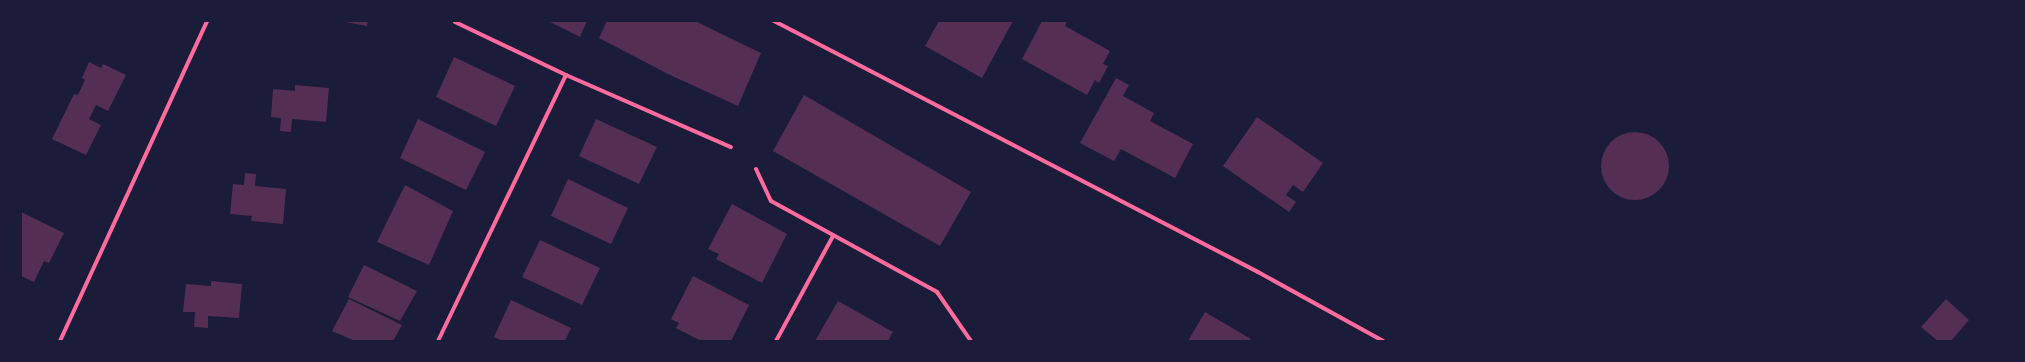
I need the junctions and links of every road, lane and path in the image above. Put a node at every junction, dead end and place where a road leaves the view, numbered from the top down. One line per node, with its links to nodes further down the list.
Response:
1 (207, 21): 8 (street)
2 (774, 21): 12 (street)
3 (455, 22): 4 (street)
4 (566, 75): 5 (street); 9 (street)
5 (731, 147)
6 (756, 169): 7 (street)
7 (833, 236): 10 (street); 11 (street)
8 (60, 341)
9 (438, 341)
10 (776, 341)
11 (971, 341)
12 (1383, 341)

